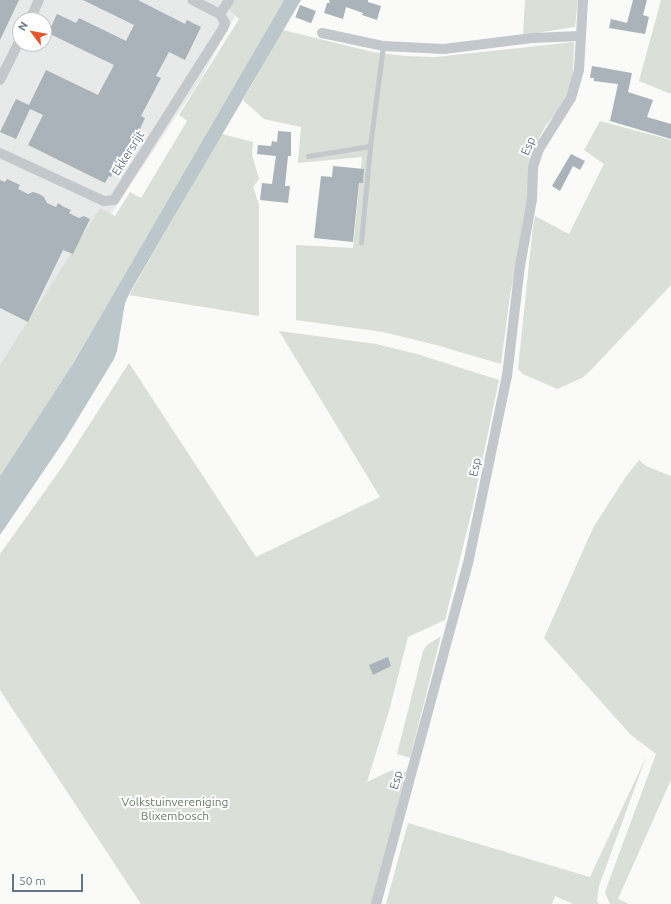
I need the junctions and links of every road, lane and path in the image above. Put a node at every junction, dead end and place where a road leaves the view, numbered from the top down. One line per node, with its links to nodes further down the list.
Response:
1 (39, 0): 5 (street)
2 (192, 0): 6 (street)
3 (229, 0): 6 (street)
4 (582, 0): 8 (street, Esp)
5 (34, 12)
6 (220, 14): 13 (street, Ekkersrijt)
7 (322, 33): 9 (street)
8 (580, 36): 9 (street); 16 (street, Esp)
9 (383, 46): 12 (lane)
10 (14, 52): 11 (street)
11 (0, 80)
12 (370, 146): 14 (lane); 15 (lane)
13 (0, 153)
14 (308, 156)
15 (361, 242)
16 (376, 904)

